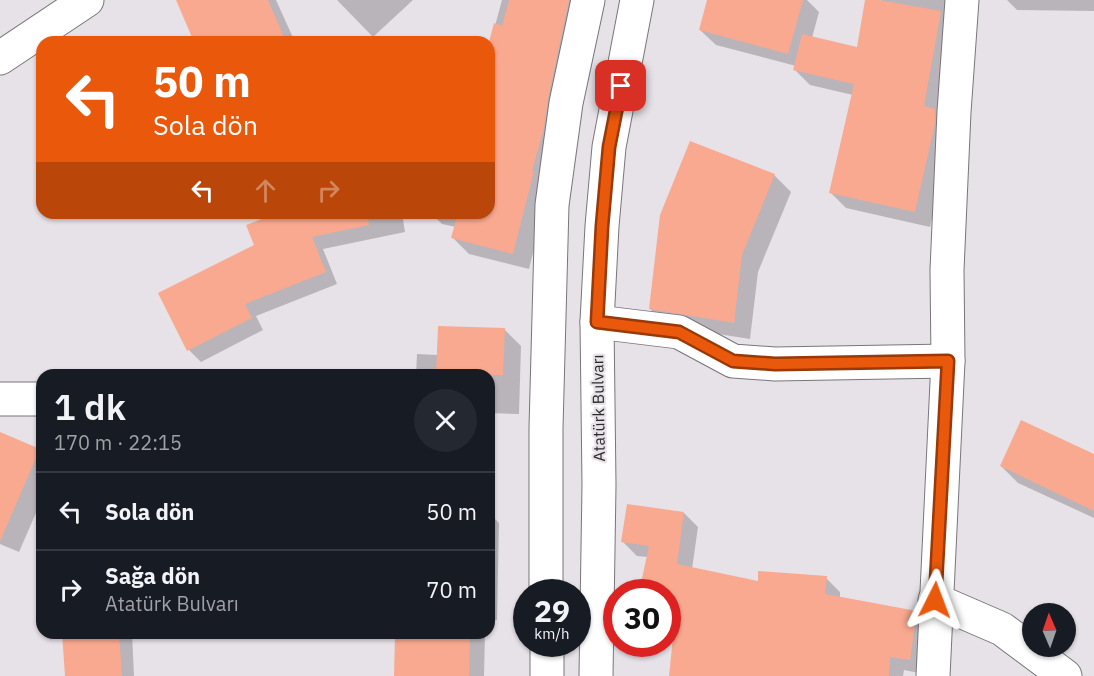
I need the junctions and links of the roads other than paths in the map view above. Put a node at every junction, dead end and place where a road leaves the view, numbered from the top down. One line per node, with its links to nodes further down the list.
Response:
1 (87, 0): 5 (main road)
2 (588, 0): 10 (main road)
3 (637, 0): 6 (main road, Atatürk Bulvarı)
4 (962, 0): 7 (main road)
5 (0, 58)
6 (597, 322): 7 (main road); 14 (main road, Atatürk Bulvarı)
7 (948, 361): 11 (main road)
8 (0, 399): 9 (main road)
9 (36, 399)
10 (546, 579)
11 (935, 600): 15 (main road); 16 (main road)
12 (546, 657): 13 (main road)
13 (547, 676)
14 (596, 676)
15 (933, 676)
16 (1065, 676)

